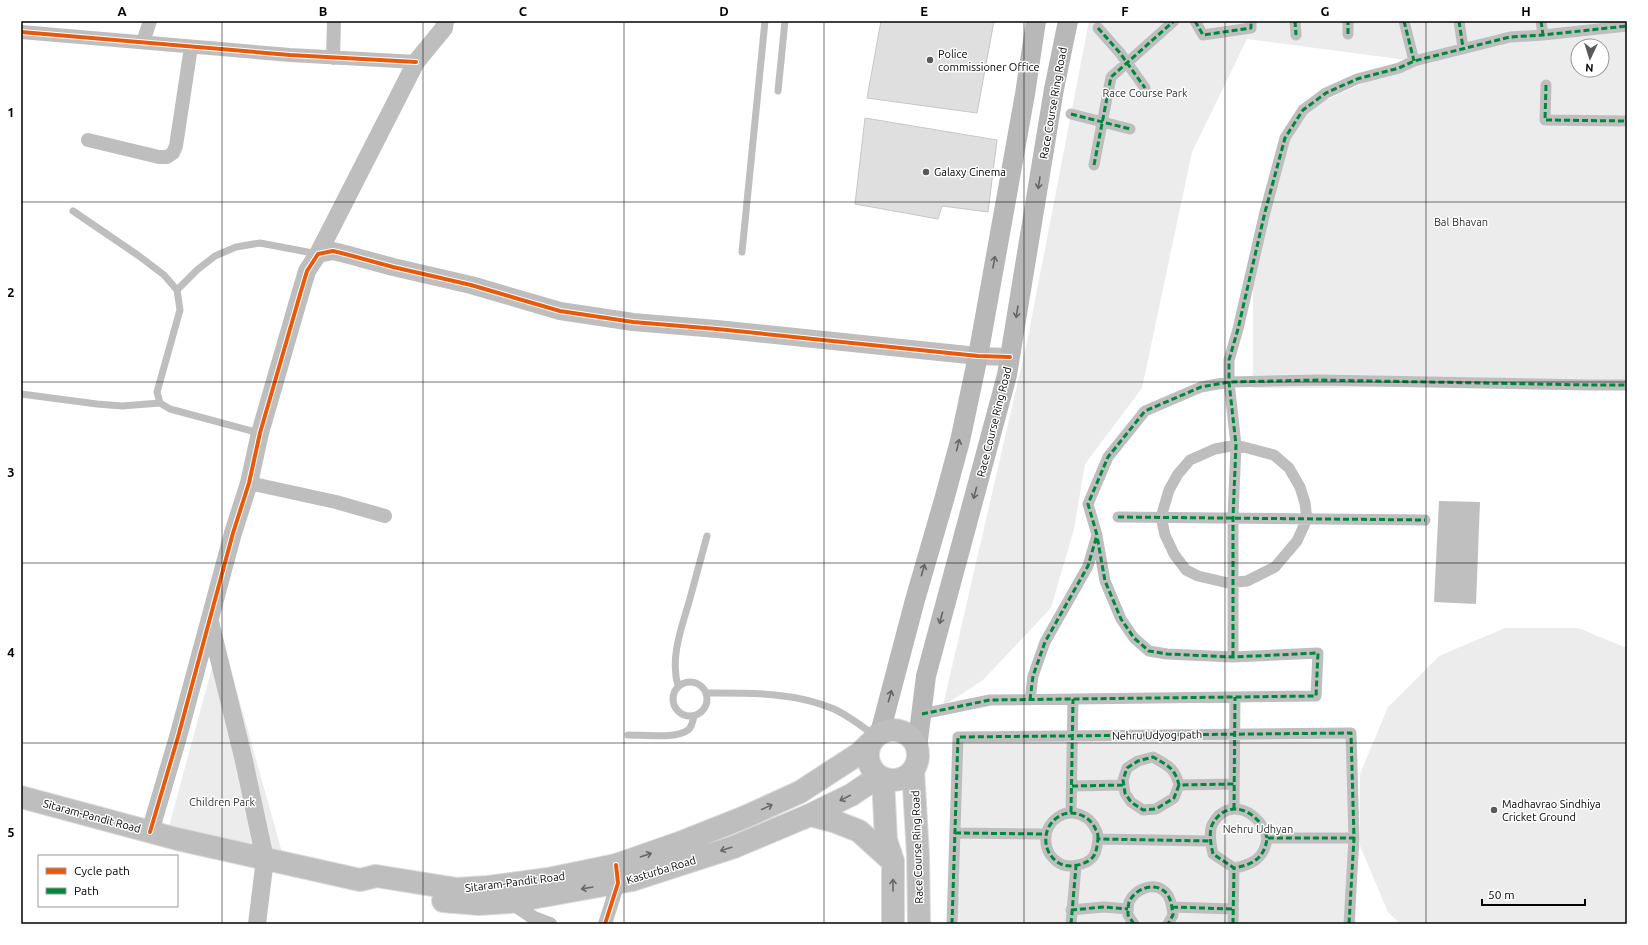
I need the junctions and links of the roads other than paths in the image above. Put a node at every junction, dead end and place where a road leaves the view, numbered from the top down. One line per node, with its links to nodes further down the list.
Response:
1 (150, 21): 22 (street)
2 (334, 21): 25 (street)
3 (765, 21): 39 (lane)
4 (785, 21): 31 (lane)
5 (1036, 21): 42 (main road, one-way to 5)
6 (1068, 21): 43 (main road, Race Course Ring Road, one-way to 43)
7 (1174, 21): 28 (street)
8 (1195, 21): 9 (street)
9 (1251, 21)
10 (1295, 21): 20 (street)
11 (1348, 21): 19 (street)
12 (1404, 21): 26 (street)
13 (1459, 21): 24 (street)
14 (1542, 21): 21 (street)
15 (448, 23): 27 (street)
16 (1627, 26): 21 (street)
17 (1098, 28): 28 (street)
18 (21, 32): 22 (street)
19 (1348, 34)
20 (1296, 35)
21 (1543, 36): 24 (street)
22 (142, 42): 23 (street)
23 (191, 47): 25 (street); 36 (street)
24 (1463, 48): 26 (street)
25 (332, 58): 27 (street)
26 (1414, 61): 44 (street)
27 (416, 62): 40 (street)
28 (1126, 63): 30 (street); 34 (street)
29 (1546, 85): 33 (street)
30 (1145, 88)
31 (778, 91)
32 (1071, 114): 34 (street)
33 (1627, 121)
34 (1102, 123): 35 (street); 37 (street)
35 (1130, 129)
36 (88, 140)
37 (1094, 165)
38 (73, 211): 41 (lane)
39 (742, 252)
40 (318, 254): 41 (lane); 42 (street); 48 (street)
41 (177, 290): 47 (lane)
42 (978, 356): 43 (street); 71 (main road, one-way to 42)
43 (1010, 357): 67 (main road, Race Course Ring Road, one-way to 67)
44 (1229, 382): 45 (street); 49 (street); 57 (street)
45 (1627, 385)
46 (21, 394): 47 (lane)
47 (160, 403): 48 (lane)
48 (260, 434): 50 (street)
49 (1236, 445): 53 (street); 54 (street); 55 (street)
50 (248, 483): 51 (street); 60 (street)
51 (385, 516)
52 (1118, 517): 53 (street)
53 (1161, 517): 54 (street); 59 (street)
54 (1233, 518): 55 (street); 59 (street)
55 (1307, 519): 56 (street); 59 (street)
56 (1424, 520)
57 (1096, 535): 61 (street); 66 (street)
58 (707, 536): 62 (lane)
59 (1234, 583): 61 (street)
60 (209, 620): 83 (street); 90 (street)
61 (1233, 657): 64 (street)
62 (678, 686): 63 (lane); 68 (lane)
63 (707, 693): 68 (lane); 71 (lane)
64 (1235, 697): 65 (street); 69 (street)
65 (1073, 699): 66 (street); 78 (street)
66 (1030, 700): 67 (street)
67 (922, 714): 72 (main road, Race Course Ring Road)
68 (694, 716): 70 (lane)
69 (1235, 734): 75 (street); 84 (street, Nehru Udyog path); 87 (street, Nehru Udyog path)
70 (628, 735)
71 (875, 738): 72 (main road); 74 (main road); 94 (main road, Sitaram-Pandit Road, one-way to 71)
72 (918, 748): 73 (main road)
73 (913, 770): 74 (main road); 105 (main road, Race Course Ring Road)
74 (880, 778): 82 (main road, Kasturba Road, one-way to 82); 91 (main road)
75 (1234, 784): 77 (street); 80 (street)
76 (1124, 785): 77 (street); 77 (street); 78 (street)
77 (1179, 785)
78 (1072, 786): 81 (street)
79 (21, 797): 83 (main road, Sitaram-Pandit Road)
80 (1234, 809): 86 (street); 89 (street)
81 (1071, 812): 85 (street); 88 (street)
82 (810, 815): 91 (main road); 94 (main road, Kasturba Road, one-way to 94)
83 (150, 832): 90 (main road, Sitaram-Pandit Road)
84 (955, 833): 85 (street); 106 (street, Nehru Udyog path)
85 (1045, 834): 92 (street)
86 (1267, 838): 87 (street); 93 (street)
87 (1354, 838): 111 (street, Nehru Udyog path)
88 (1098, 839): 89 (street); 92 (street)
89 (1210, 841): 93 (street)
90 (265, 860): 95 (main road, Sitaram-Pandit Road); 101 (street)
91 (893, 862): 104 (main road, one-way to 91)
92 (1076, 866): 100 (street)
93 (1234, 868): 99 (street)
94 (617, 874): 95 (main road, Sitaram-Pandit Road); 96 (main road, Kasturba Road, one-way to 96); 103 (street)
95 (360, 880): 96 (main road, Kasturba Road)
96 (510, 902): 102 (street)
97 (1172, 907): 98 (street); 99 (street); 109 (street)
98 (1128, 909): 100 (street); 108 (street)
99 (1233, 909): 110 (street)
100 (1071, 910): 107 (street)
101 (257, 924)
102 (550, 924)
103 (605, 924)
104 (893, 924)
105 (919, 924)
106 (952, 924)
107 (1071, 924)
108 (1134, 924)
109 (1168, 924)
110 (1233, 924)
111 (1349, 924)

